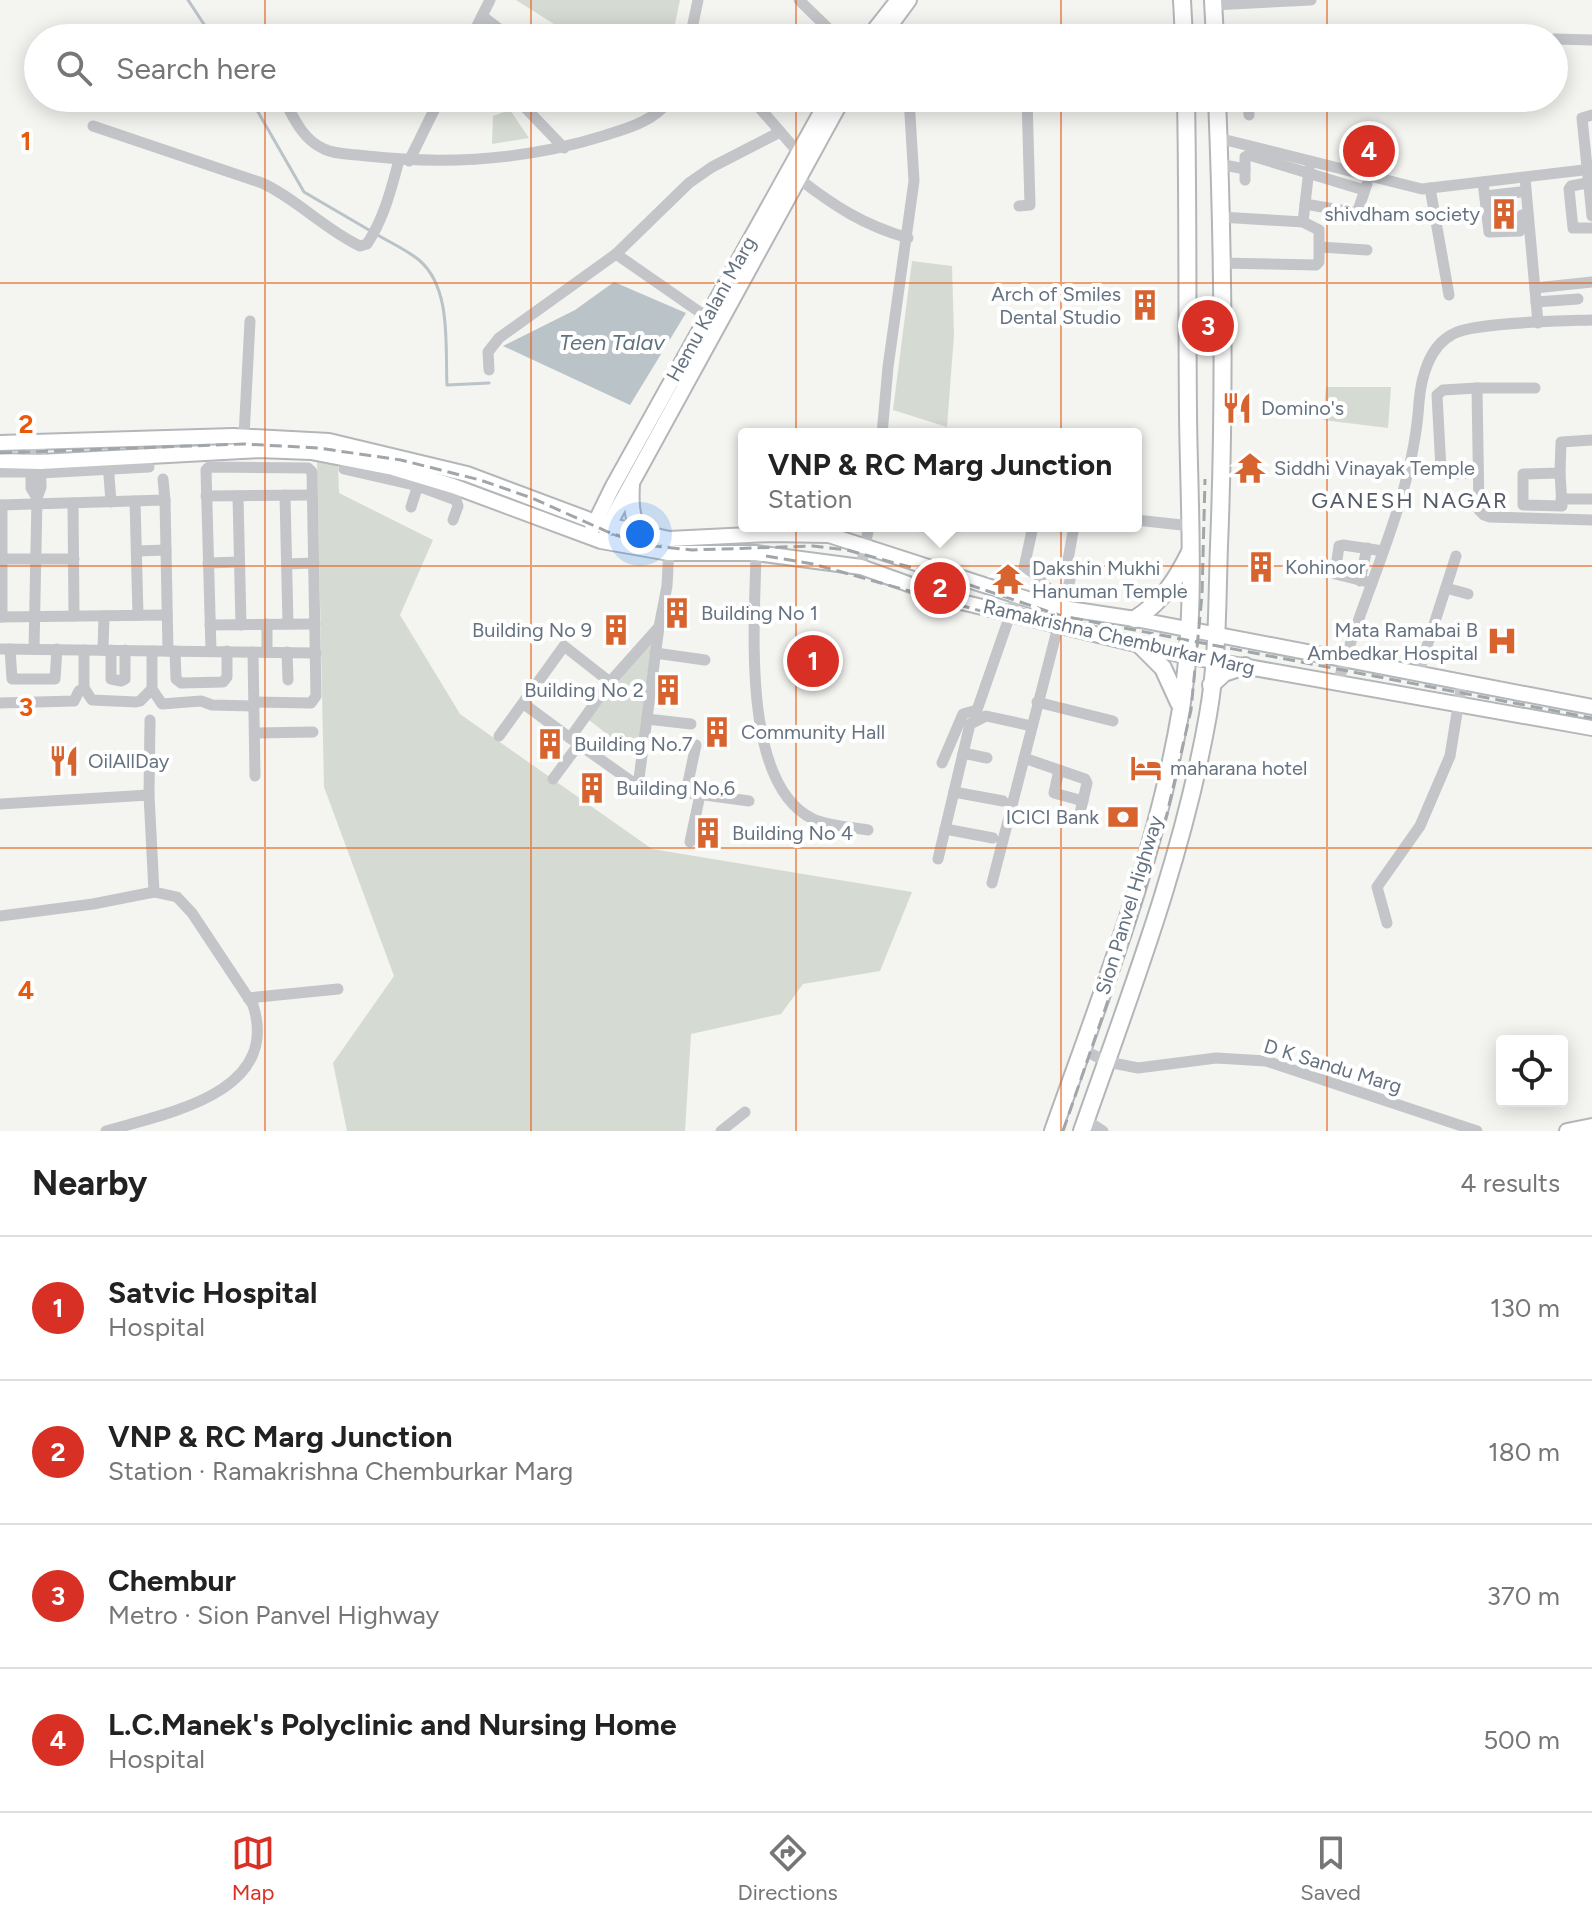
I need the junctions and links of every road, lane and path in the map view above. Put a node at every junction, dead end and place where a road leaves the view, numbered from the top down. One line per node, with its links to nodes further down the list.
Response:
1 (490, 0): 9 (street)
2 (698, 0): 12 (street)
3 (799, 0): 13 (street)
4 (898, 0): 14 (main road)
5 (909, 0): 15 (main road)
6 (1182, 0): 16 (highway)
7 (1311, 0): 8 (street)
8 (1213, 3): 17 (highway)
9 (482, 16): 10 (street); 11 (street)
10 (478, 24)
11 (493, 24)
12 (694, 24)
13 (824, 24)
14 (879, 24)
15 (891, 24)
16 (1183, 24)
17 (1214, 24)
18 (1568, 39): 19 (street)
19 (1592, 40)
20 (291, 112): 40 (street)
21 (432, 112): 40 (street)
22 (529, 112): 37 (street)
23 (660, 112): 37 (street)
24 (763, 112): 35 (street)
25 (823, 112): 39 (main road, Hemu Kalani Marg)
26 (833, 112): 39 (main road)
27 (910, 112): 59 (street)
28 (1027, 112): 54 (street)
29 (1186, 112): 121 (highway, Sion Panvel Highway)
30 (1217, 112): 36 (highway, Sion Panvel Highway)
31 (1249, 112): 32 (street)
32 (1249, 115)
33 (1592, 115): 38 (street)
34 (93, 126): 40 (street)
35 (780, 132): 39 (street); 62 (street)
36 (1218, 138): 41 (highway, Sion Panvel Highway); 42 (street)
37 (564, 148): 40 (street)
38 (1588, 156): 43 (street)
39 (802, 157): 45 (main road); 73 (main road, Hemu Kalani Marg)
40 (404, 160)
41 (1219, 164): 42 (street); 56 (highway, Sion Panvel Highway)
42 (1309, 167): 44 (street); 50 (street); 53 (street)
43 (1589, 170): 46 (street); 48 (street)
44 (1369, 176): 49 (street); 50 (street)
45 (798, 178): 59 (street); 73 (main road)
46 (1522, 178): 47 (street); 51 (street); 66 (street)
47 (1483, 182): 49 (street); 52 (street)
48 (1587, 183): 55 (street); 58 (street)
49 (1430, 188): 67 (street)
50 (1364, 190): 53 (street)
51 (1520, 192): 52 (street); 52 (street)
52 (1485, 196)
53 (1305, 204): 57 (street)
54 (1019, 206)
55 (1592, 216)
56 (1220, 217): 57 (street); 63 (highway, Sion Panvel Highway)
57 (1303, 222): 60 (street)
58 (1592, 228)
59 (908, 238): 78 (street)
60 (1320, 247): 61 (street); 63 (street)
61 (1367, 250)
62 (616, 254): 73 (street); 75 (street)
63 (1220, 263): 171 (highway, Sion Panvel Highway)
64 (1592, 282): 65 (street)
65 (1577, 284): 66 (street); 68 (street)
66 (1535, 288): 69 (street)
67 (1449, 295)
68 (1578, 299): 69 (street); 70 (street)
69 (1536, 302): 74 (street)
70 (1579, 320): 71 (street); 74 (street)
71 (1592, 320)
72 (250, 321): 80 (street)
73 (712, 321): 99 (main road); 120 (main road, Hemu Kalani Marg)
74 (1538, 323): 135 (street)
75 (489, 370)
76 (1477, 388): 77 (street); 94 (street); 94 (street)
77 (1535, 388)
78 (883, 428)
79 (195, 436): 80 (main road); 81 (main road); 87 (main road)
80 (244, 436): 85 (main road)
81 (157, 437): 84 (main road); 89 (main road)
82 (1592, 440): 95 (street)
83 (0, 443): 84 (main road)
84 (36, 443): 91 (street)
85 (328, 448): 86 (main road); 97 (main road)
86 (259, 450): 87 (main road); 92 (street)
87 (196, 453): 89 (main road)
88 (0, 461): 91 (main road)
89 (154, 461): 90 (main road)
90 (108, 464): 91 (main road); 109 (street)
91 (35, 467): 93 (street); 107 (street)
92 (259, 467): 102 (street); 103 (street)
93 (0, 472)
94 (1477, 473): 115 (street)
95 (1560, 473): 114 (street); 115 (street)
96 (467, 474): 97 (main road, Ramakrishna Chemburkar Marg); 100 (main road); 112 (main road, Ramakrishna Chemburkar Marg)
97 (421, 475): 100 (main road, Ramakrishna Chemburkar Marg); 113 (street); 116 (street)
98 (163, 479): 106 (street)
99 (632, 480): 120 (main road); 122 (main road)
100 (462, 489): 118 (main road, Ramakrishna Chemburkar Marg)
101 (285, 495): 102 (street); 104 (street); 146 (street)
102 (312, 495): 145 (street)
103 (206, 496): 104 (street); 144 (street)
104 (238, 496): 143 (street)
105 (1592, 499): 114 (street)
106 (165, 500): 108 (street); 132 (street)
107 (36, 501): 110 (street); 111 (street); 141 (street)
108 (135, 501): 109 (street); 134 (street)
109 (111, 502): 110 (street)
110 (73, 503): 142 (street)
111 (1, 505): 140 (street)
112 (552, 506): 118 (main road); 120 (main road, Ramakrishna Chemburkar Marg)
113 (411, 507)
114 (1562, 508): 115 (street); 117 (street)
115 (1542, 512)
116 (453, 520)
117 (1592, 520)
118 (547, 521): 128 (main road, Ramakrishna Chemburkar Marg)
119 (1142, 521): 121 (street)
120 (602, 523): 122 (main road, Ramakrishna Chemburkar Marg); 128 (main road)
121 (1191, 526): 133 (highway, Sion Panvel Highway)
122 (640, 532): 129 (main road, Ramakrishna Chemburkar Marg)
123 (868, 532): 130 (street)
124 (1032, 532): 154 (street)
125 (1073, 532): 154 (street)
126 (783, 534): 127 (main road, Ramakrishna Chemburkar Marg); 130 (main road, Ramakrishna Chemburkar Marg); 138 (main road)
127 (705, 536): 129 (main road, Ramakrishna Chemburkar Marg); 136 (street)
128 (595, 539): 129 (main road, Ramakrishna Chemburkar Marg)
129 (669, 546): 136 (main road, Ramakrishna Chemburkar Marg); 168 (street)
130 (866, 546): 147 (street); 148 (main road, Ramakrishna Chemburkar Marg)
131 (1367, 548): 135 (street); 149 (street); 149 (street)
132 (166, 550): 134 (street); 157 (street)
133 (1191, 550): 162 (highway); 170 (highway, Sion Panvel Highway)
134 (137, 551): 156 (street)
135 (1383, 551): 149 (street)
136 (705, 553): 137 (main road, Ramakrishna Chemburkar Marg)
137 (756, 553): 138 (main road, Ramakrishna Chemburkar Marg); 239 (street)
138 (784, 555): 147 (main road, Ramakrishna Chemburkar Marg)
139 (1456, 556): 150 (street)
140 (2, 559): 141 (street); 160 (street)
141 (36, 559): 142 (street); 161 (street)
142 (74, 559): 158 (street)
143 (239, 562): 144 (street); 167 (street)
144 (208, 563): 166 (street)
145 (314, 563): 146 (street); 165 (street)
146 (287, 564): 164 (street)
147 (861, 567): 151 (main road, Ramakrishna Chemburkar Marg)
148 (934, 569): 151 (street); 153 (main road, Ramakrishna Chemburkar Marg)
149 (1366, 582): 189 (street)
150 (1446, 588): 152 (street); 193 (street)
151 (927, 590): 155 (main road, Ramakrishna Chemburkar Marg)
152 (1468, 594)
153 (1017, 595): 154 (main road, Ramakrishna Chemburkar Marg); 155 (street)
154 (1064, 601): 162 (main road, Ramakrishna Chemburkar Marg); 169 (street)
155 (1011, 614): 169 (main road, Ramakrishna Chemburkar Marg); 226 (street)
156 (138, 615): 157 (street); 159 (street)
157 (167, 615): 180 (street)
158 (74, 616): 159 (street); 161 (street)
159 (104, 616): 177 (street)
160 (1, 617): 161 (street)
161 (35, 617): 174 (street)
162 (1135, 619): 170 (main road, Ramakrishna Chemburkar Marg)
163 (267, 624): 164 (street); 167 (street); 184 (street)
164 (288, 624): 165 (street)
165 (315, 624): 186 (street)
166 (210, 625): 167 (street); 181 (street)
167 (241, 625)
168 (659, 627): 187 (street); 195 (street)
169 (1058, 627): 172 (main road, Ramakrishna Chemburkar Marg); 204 (street)
170 (1189, 629): 171 (main road, Ramakrishna Chemburkar Marg); 188 (highway, Sion Panvel Highway)
171 (1216, 634): 189 (main road, Ramakrishna Chemburkar Marg); 191 (highway, Sion Panvel Highway)
172 (1140, 645): 188 (main road, Ramakrishna Chemburkar Marg); 210 (highway)
173 (5, 649): 174 (street); 175 (street)
174 (34, 649): 175 (street)
175 (57, 649): 176 (street)
176 (84, 650): 177 (street); 200 (street)
177 (107, 650): 178 (street); 178 (street)
178 (125, 650): 179 (street)
179 (152, 651): 180 (street); 201 (street)
180 (172, 651): 181 (street); 197 (street)
181 (211, 651): 182 (street)
182 (227, 651): 183 (street); 197 (street)
183 (253, 652): 184 (street); 206 (street)
184 (267, 652): 185 (street)
185 (287, 652): 186 (street); 194 (street)
186 (316, 653): 206 (street)
187 (655, 653): 190 (street); 211 (street)
188 (1186, 656): 191 (main road, Ramakrishna Chemburkar Marg); 210 (highway, Sion Panvel Highway)
189 (1344, 659): 193 (main road, Ramakrishna Chemburkar Marg); 198 (street)
190 (705, 660)
191 (1213, 661): 192 (main road, Ramakrishna Chemburkar Marg); 199 (highway, Sion Panvel Highway)
192 (1245, 666): 198 (main road, Ramakrishna Chemburkar Marg); 199 (highway)
193 (1418, 674): 196 (main road, Ramakrishna Chemburkar Marg)
194 (288, 680)
195 (610, 682): 207 (street); 221 (street)
196 (1462, 682): 203 (main road, Ramakrishna Chemburkar Marg); 208 (street)
197 (200, 683): 202 (street)
198 (1338, 683): 208 (main road, Ramakrishna Chemburkar Marg)
199 (1211, 685): 250 (highway, Sion Panvel Highway)
200 (84, 688): 201 (street); 205 (street)
201 (152, 689): 202 (street)
202 (201, 701): 206 (street)
203 (1561, 701): 209 (main road, Ramakrishna Chemburkar Marg); 214 (main road)
204 (1037, 702): 213 (street); 216 (street)
205 (0, 703)
206 (254, 704): 219 (street)
207 (524, 704): 220 (street); 221 (street)
208 (1458, 704): 214 (main road, Ramakrishna Chemburkar Marg); 246 (street)
209 (1592, 707)
210 (1181, 708): 249 (highway, Sion Panvel Highway)
211 (647, 719): 215 (street); 230 (street)
212 (150, 720): 233 (street)
213 (1113, 721)
214 (1558, 722): 217 (main road, Ramakrishna Chemburkar Marg)
215 (691, 724)
216 (1032, 726): 223 (street); 225 (street)
217 (1592, 728)
218 (313, 732): 219 (street)
219 (255, 733): 228 (street)
220 (499, 736)
221 (574, 741): 229 (street); 230 (street)
222 (696, 745): 231 (street)
223 (963, 753): 224 (street); 232 (street)
224 (987, 758)
225 (1024, 758): 227 (street); 243 (street)
226 (942, 763)
227 (1059, 770): 227 (street)
228 (255, 776)
229 (553, 779)
230 (638, 786): 231 (street)
231 (686, 792): 234 (street)
232 (954, 792): 236 (street); 238 (street)
233 (149, 795): 237 (street); 244 (street)
234 (700, 795): 235 (street); 241 (street)
235 (749, 801)
236 (1003, 801)
237 (0, 804)
238 (945, 829): 240 (street); 242 (street)
239 (868, 830)
240 (993, 838)
241 (690, 842)
242 (938, 859)
243 (992, 883)
244 (154, 892): 245 (street); 248 (street)
245 (0, 916)
246 (1387, 923)
247 (338, 989): 248 (street)
248 (248, 998): 254 (street)
249 (1083, 1050): 250 (street, D K Sandu Marg); 256 (highway, Sion Panvel Highway)
250 (1108, 1062): 253 (highway, Sion Panvel Highway); 258 (street, D K Sandu Marg)
251 (745, 1112): 255 (street)
252 (1591, 1122): 259 (main road)
253 (1084, 1126): 257 (street)
254 (106, 1131)
255 (721, 1131)
256 (1053, 1131)
257 (1103, 1131)
258 (1477, 1131)
259 (1567, 1131)

